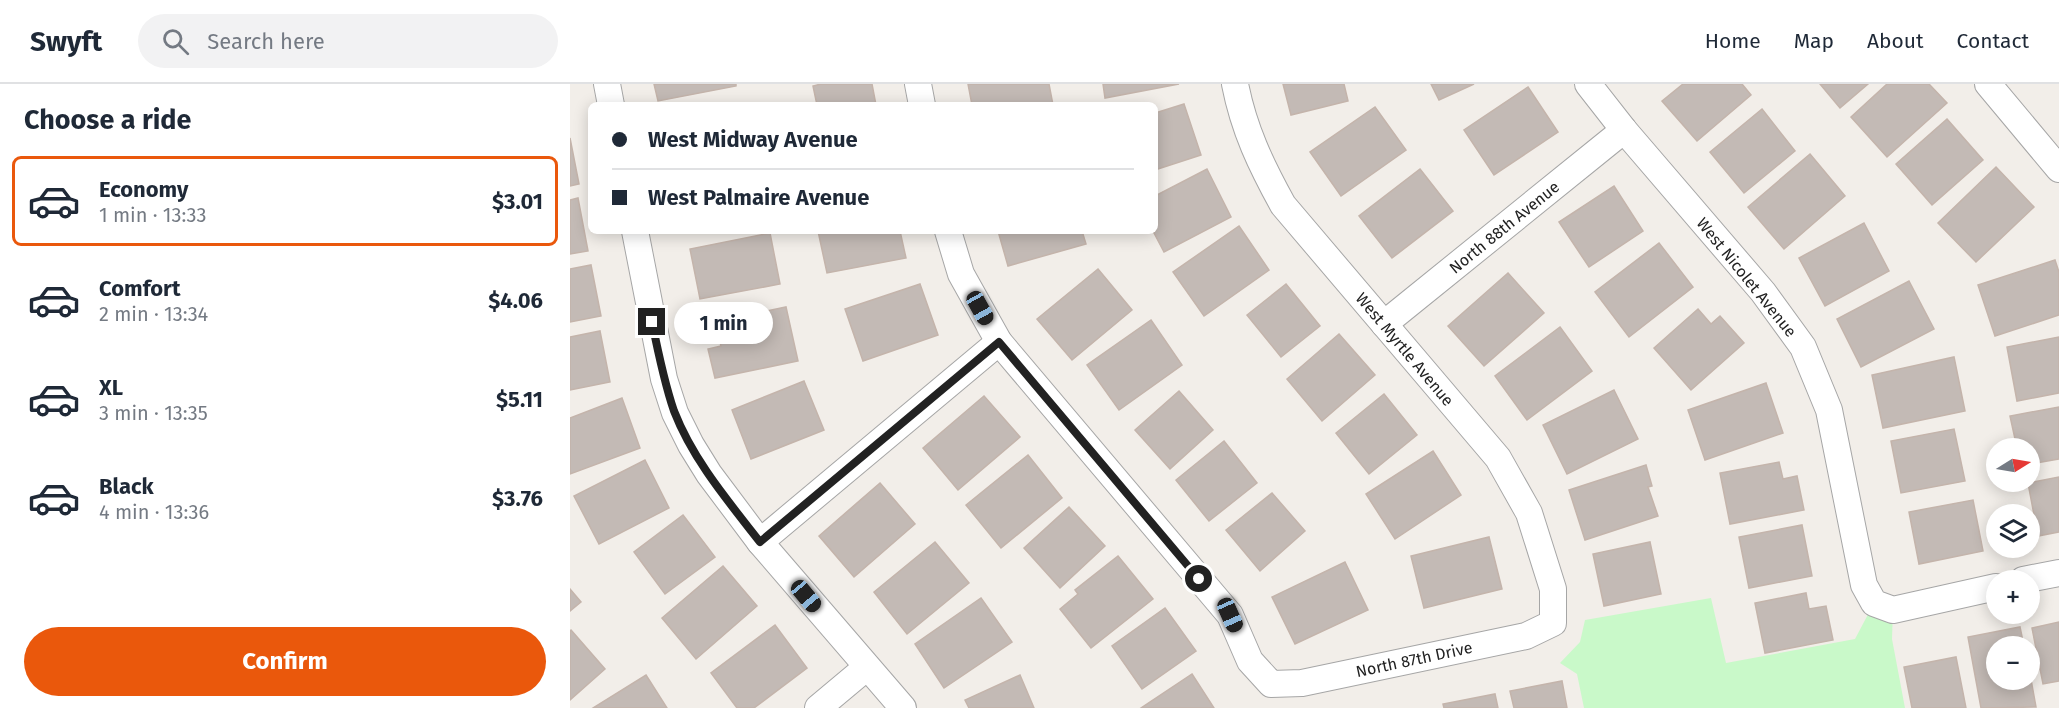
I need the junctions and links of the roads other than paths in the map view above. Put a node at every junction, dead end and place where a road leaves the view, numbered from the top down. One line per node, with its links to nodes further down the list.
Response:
1 (607, 84): 6 (street)
2 (918, 84): 7 (street)
3 (1235, 84): 12 (street, West Myrtle Avenue)
4 (1588, 84): 8 (street, West Nicolet Avenue)
5 (1988, 84): 9 (street)
6 (610, 102)
7 (921, 102)
8 (1624, 130): 12 (street, North 88th Avenue); 17 (street, West Nicolet Avenue)
9 (2059, 169)
10 (636, 234): 14 (street)
11 (949, 234): 13 (street)
12 (1384, 324): 18 (street, West Myrtle Avenue)
13 (999, 342): 14 (street); 18 (street, North 87th Drive)
14 (760, 542): 19 (street)
15 (2059, 573): 16 (street)
16 (2040, 577)
17 (1986, 588)
18 (1553, 624)
19 (867, 667): 20 (street); 21 (street)
20 (818, 708)
21 (903, 708)

